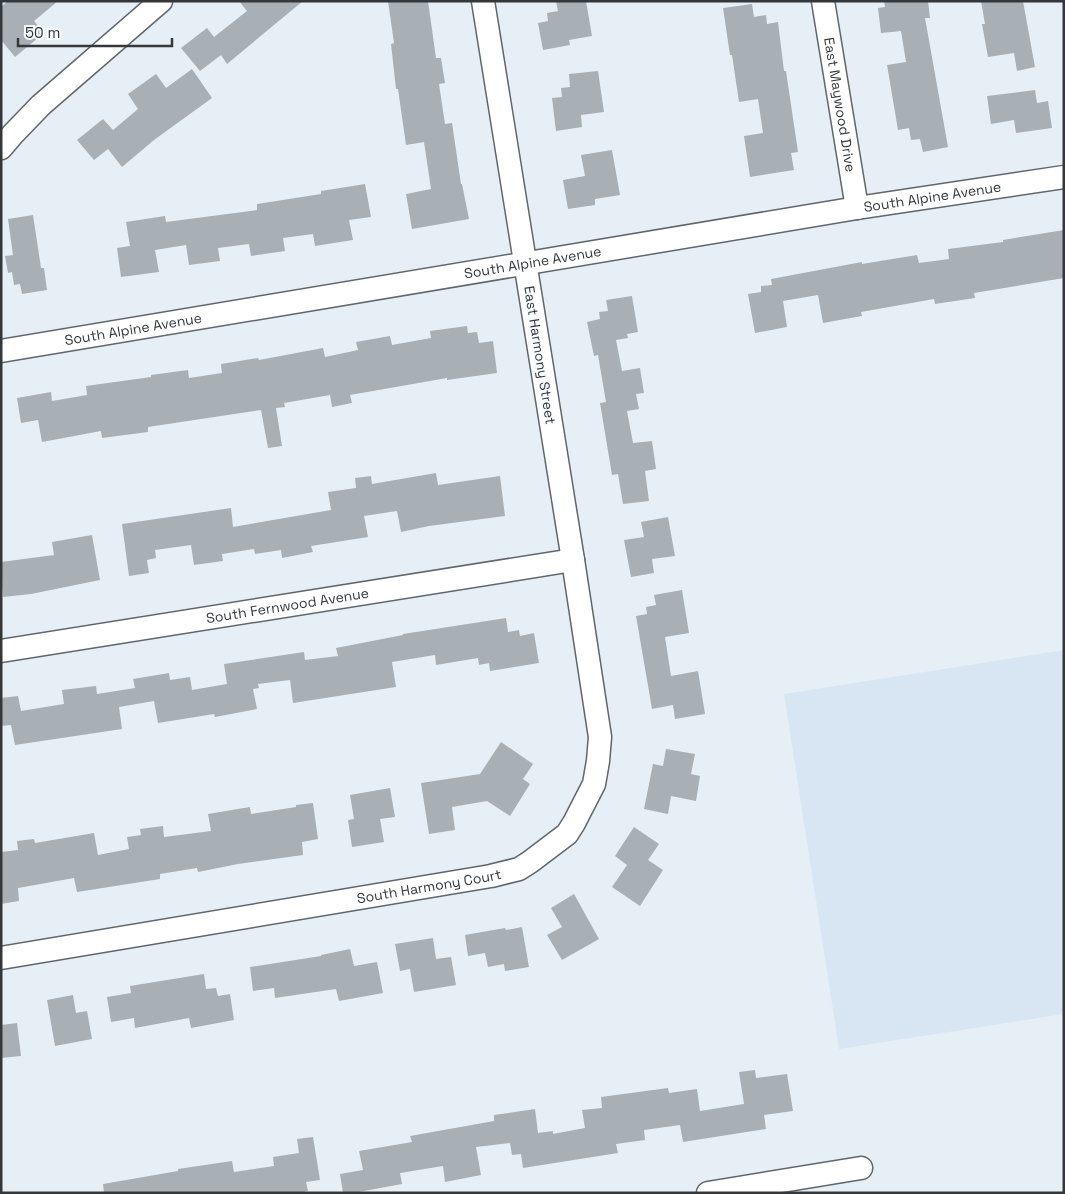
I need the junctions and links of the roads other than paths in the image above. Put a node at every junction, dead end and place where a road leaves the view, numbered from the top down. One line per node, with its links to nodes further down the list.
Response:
1 (161, 1): 4 (street)
2 (482, 1): 7 (street, East Harmony Street)
3 (823, 1): 6 (street, East Maywood Drive)
4 (1, 148)
5 (1064, 178): 6 (street, South Alpine Avenue)
6 (857, 208): 7 (street, South Alpine Avenue)
7 (525, 264): 8 (street, South Alpine Avenue); 9 (street, East Harmony Street)
8 (1, 351)
9 (573, 560): 10 (street, South Fernwood Avenue); 11 (street, South Harmony Court)
10 (1, 651)
11 (1, 958)
12 (861, 1168): 13 (street)
13 (714, 1192)

